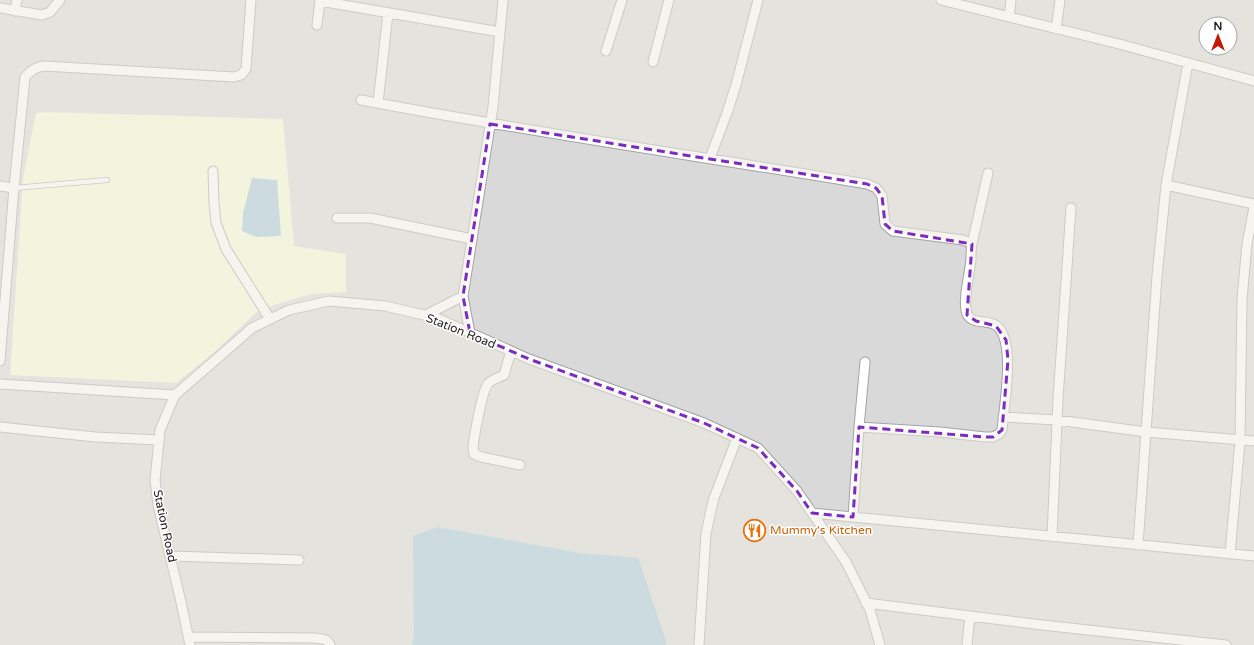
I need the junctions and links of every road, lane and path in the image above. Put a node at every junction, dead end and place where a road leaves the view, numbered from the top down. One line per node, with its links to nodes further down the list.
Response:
1 (16, 0): 14 (street)
2 (60, 0): 14 (street)
3 (251, 0): 33 (street)
4 (503, 0): 19 (street)
5 (622, 0): 20 (street)
6 (669, 0): 21 (street)
7 (758, 0): 27 (street)
8 (941, 0): 12 (street)
9 (1011, 0): 16 (street)
10 (1060, 0): 18 (street)
11 (320, 1): 15 (street); 17 (street)
12 (969, 3): 16 (street)
13 (0, 8): 14 (street)
14 (15, 11)
15 (388, 13): 19 (street); 25 (street)
16 (1009, 17): 18 (street)
17 (316, 25)
18 (1056, 29): 22 (street)
19 (500, 32): 26 (street)
20 (606, 51)
21 (653, 62)
22 (1188, 63): 23 (street); 31 (street)
23 (1254, 81)
24 (361, 100): 25 (street)
25 (378, 103): 26 (street)
26 (490, 124): 27 (street); 37 (street)
27 (710, 158): 38 (street)
28 (213, 171): 42 (street)
29 (988, 173): 38 (street)
30 (107, 180): 33 (lane)
31 (1166, 185): 34 (street); 53 (street)
32 (0, 186): 33 (street)
33 (14, 188): 45 (street)
34 (1254, 205): 39 (street)
35 (1071, 208): 50 (street)
36 (337, 218): 37 (street)
37 (472, 239): 40 (street)
38 (972, 244): 49 (street)
39 (1250, 245): 56 (street)
40 (463, 296): 41 (street); 43 (street)
41 (426, 315): 42 (street, Station Road); 43 (street, Station Road)
42 (270, 319): 48 (street, Station Road)
43 (470, 333): 44 (street, Station Road)
44 (511, 351): 54 (street, Station Road); 58 (street)
45 (0, 361)
46 (865, 362): 52 (street)
47 (0, 384): 48 (street)
48 (175, 395): 55 (street, Station Road)
49 (1003, 417): 50 (street); 52 (street)
50 (1057, 420): 53 (street); 61 (street)
51 (0, 427): 55 (street)
52 (859, 427): 60 (street)
53 (1146, 432): 56 (street); 62 (street)
54 (737, 438): 59 (street, Station Road); 71 (street)
55 (159, 440): 64 (street, Station Road)
56 (1240, 441): 57 (street); 63 (street)
57 (1254, 442)
58 (520, 464)
59 (812, 513): 60 (street); 67 (street, Station Road)
60 (853, 517): 61 (street)
61 (1052, 537): 62 (street)
62 (1138, 545): 63 (street)
63 (1230, 554): 65 (street)
64 (171, 556): 66 (street); 69 (street, Station Road)
65 (1254, 556)
66 (298, 560)
67 (866, 603): 68 (street); 72 (street, Station Road)
68 (970, 616): 73 (street); 74 (street)
69 (189, 641): 70 (street)
70 (330, 645)
71 (699, 645)
72 (880, 645)
73 (967, 645)
74 (1226, 645)

